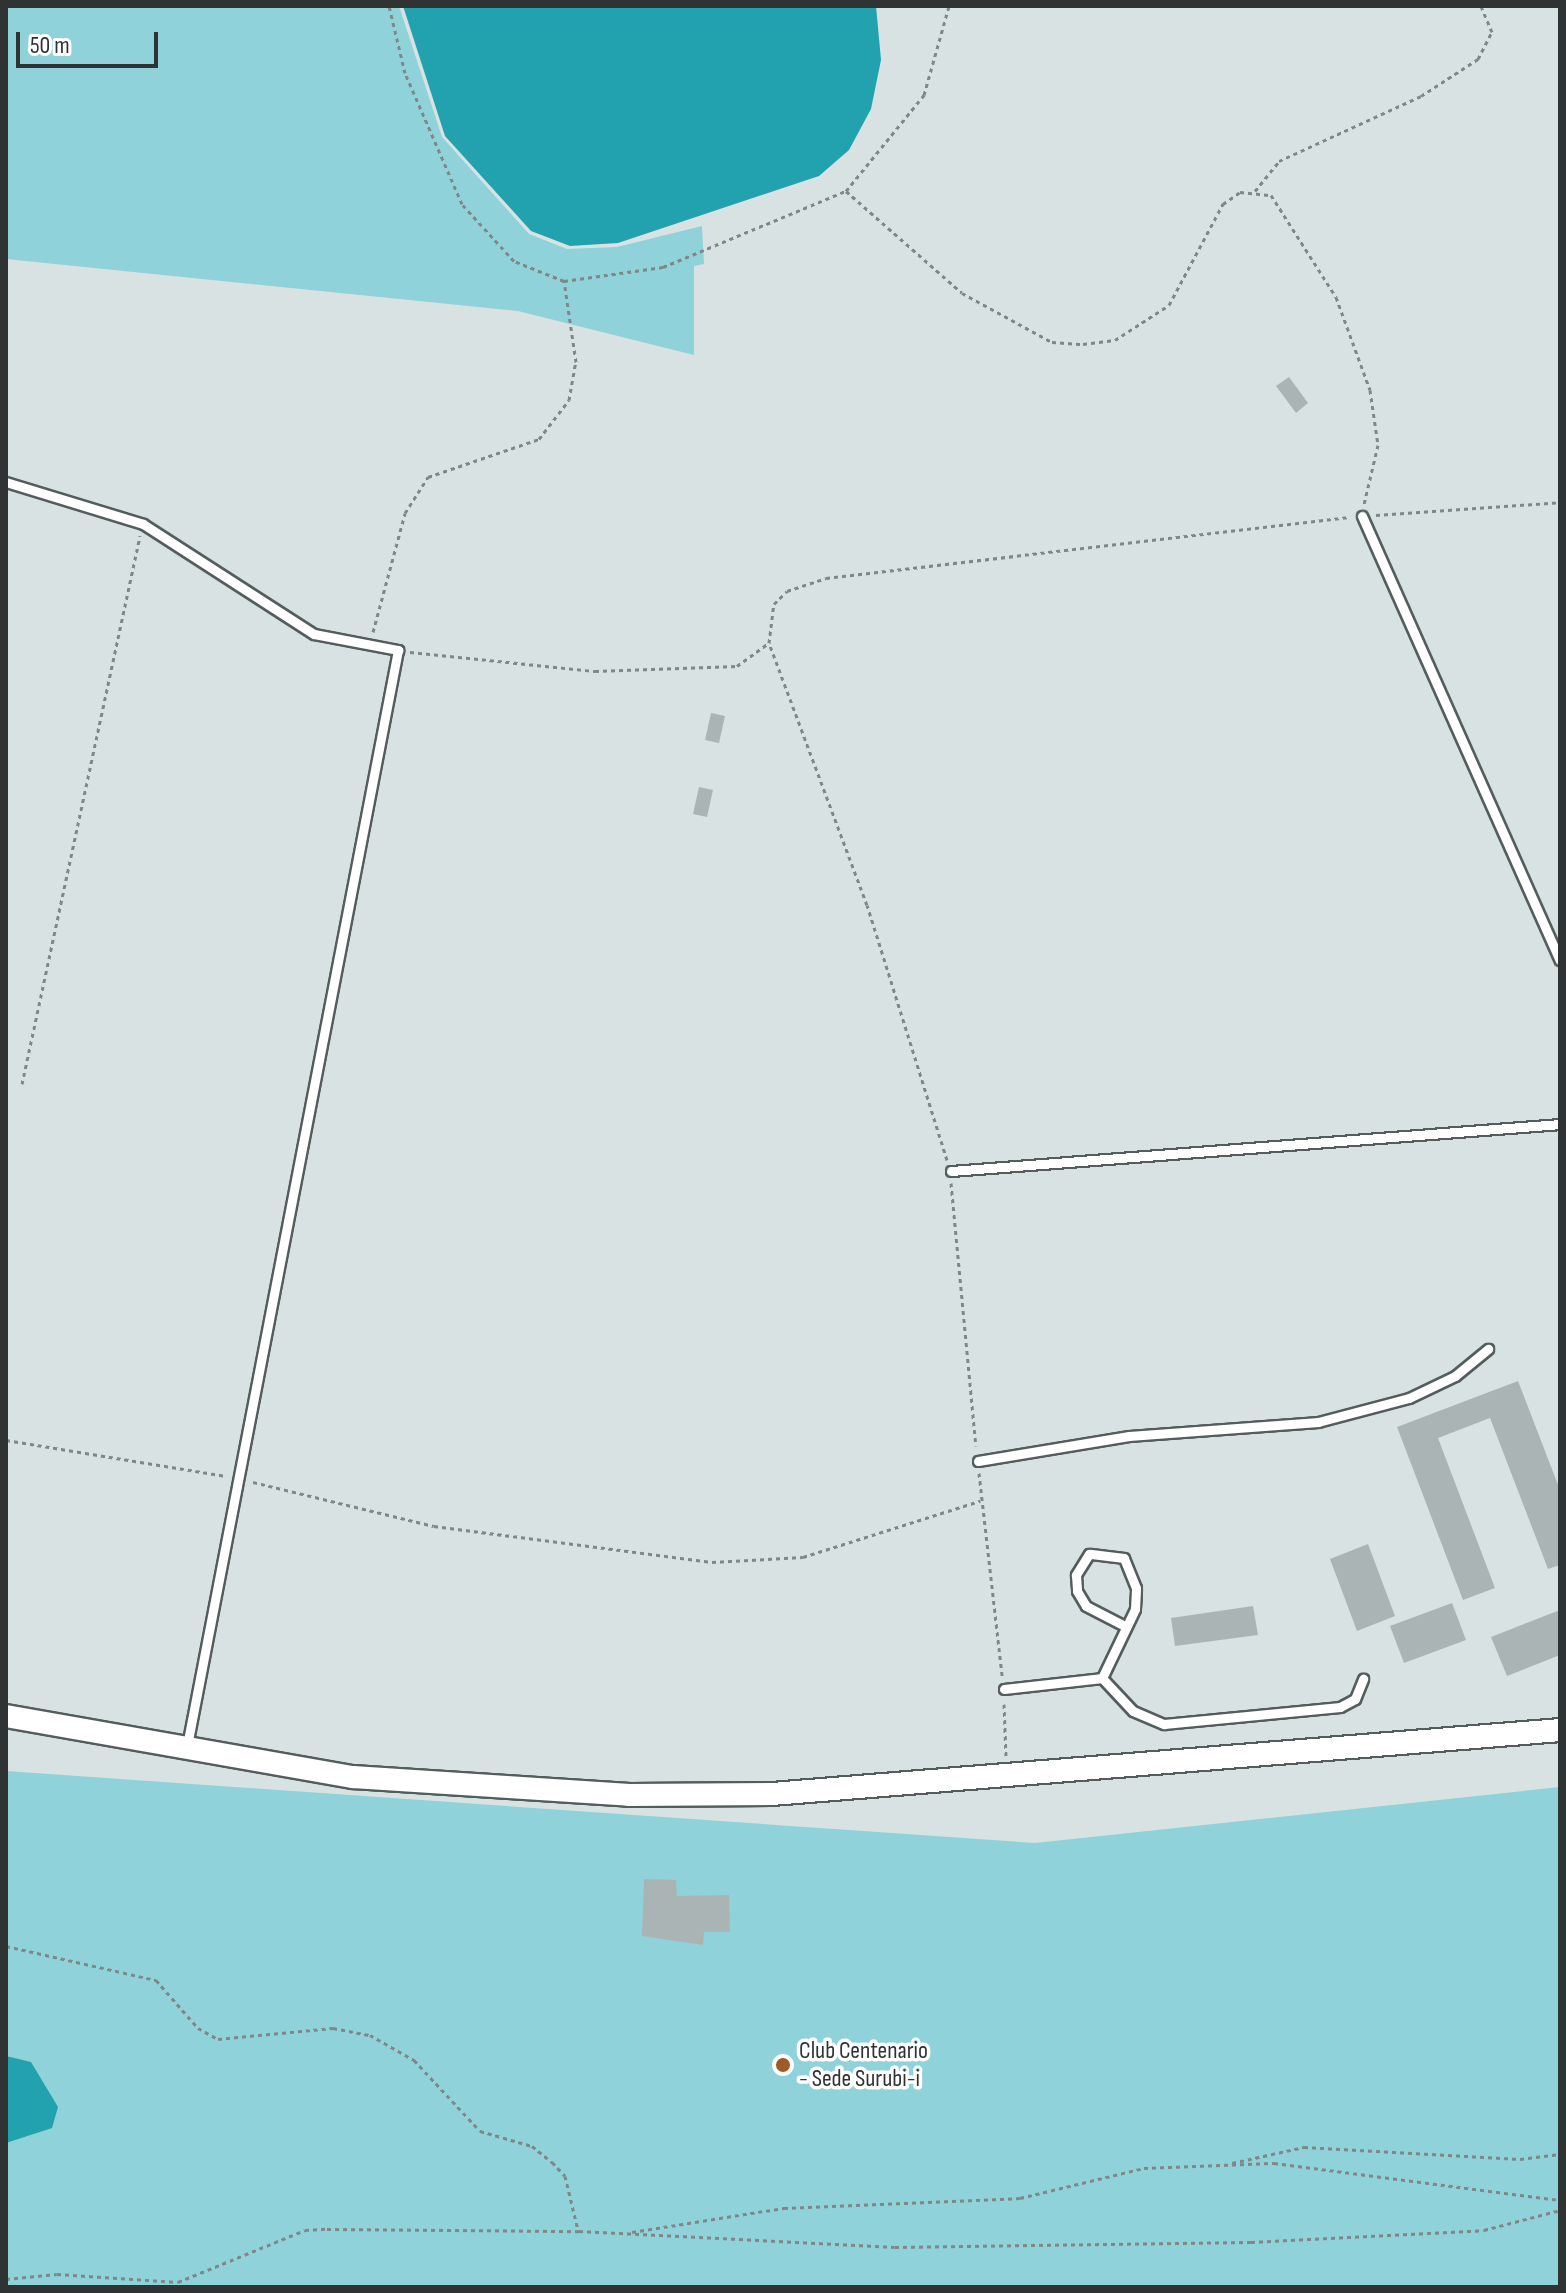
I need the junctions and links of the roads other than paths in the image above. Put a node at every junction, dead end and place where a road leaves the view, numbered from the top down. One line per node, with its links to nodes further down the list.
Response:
1 (6, 482): 14 (lane)
2 (1362, 516): 3 (lane)
3 (1560, 960)
4 (1560, 1124): 5 (lane)
5 (951, 1171)
6 (1488, 1349): 7 (lane)
7 (978, 1461)
8 (1123, 1625): 8 (lane); 9 (lane)
9 (1102, 1678): 10 (lane); 11 (lane)
10 (1363, 1679)
11 (1004, 1689)
12 (6, 1716): 14 (street)
13 (1560, 1730): 14 (street)
14 (186, 1753)

